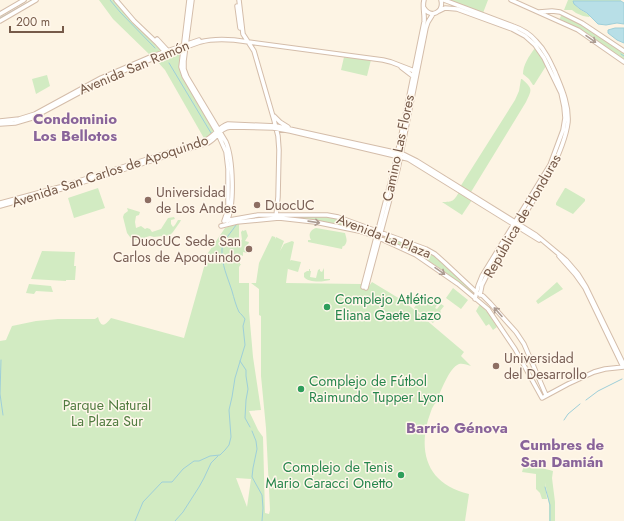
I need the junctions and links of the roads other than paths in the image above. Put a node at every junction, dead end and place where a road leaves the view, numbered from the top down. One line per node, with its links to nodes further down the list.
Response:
1 (24, 0): 13 (street)
2 (36, 0): 15 (street)
3 (117, 0): 19 (street)
4 (190, 0): 17 (street)
5 (238, 0): 16 (street)
6 (424, 0): 9 (street, Camino Las Flores)
7 (442, 0): 10 (street); 11 (street)
8 (511, 0): 12 (street)
9 (424, 7): 14 (street); 22 (street, Camino Las Flores)
10 (439, 11): 11 (street); 14 (street)
11 (469, 11): 36 (street, República de Honduras)
12 (538, 12): 18 (street); 20 (street, one-way to 20)
13 (0, 14)
14 (433, 14): 22 (street, Camino Las Flores)
15 (0, 21)
16 (246, 41): 17 (street, Avenida San Ramón); 21 (street, Avenida San Ramón); 24 (street)
17 (184, 46): 19 (street, Avenida San Ramón); 28 (street)
18 (624, 51)
19 (167, 52): 25 (street, Avenida San Ramón)
20 (624, 62)
21 (397, 64): 22 (street, Avenida San Ramón); 23 (street)
22 (416, 71): 23 (street, Camino Las Flores)
23 (415, 77): 29 (street, Camino Las Flores)
24 (272, 113): 26 (street); 27 (street)
25 (0, 123)
26 (276, 127): 27 (street, Avenida San Carlos de Apoquindo); 28 (street, Avenida San Carlos de Apoquindo); 29 (street, Avenida San Carlos de Apoquindo); 34 (street)
27 (290, 129): 29 (street, Avenida San Carlos de Apoquindo)
28 (218, 132): 30 (street, Avenida San Carlos de Apoquindo); 34 (street, Avenida La Plaza)
29 (399, 155): 36 (street, Avenida San Carlos de Apoquindo); 39 (street, Camino Las Flores)
30 (75, 183): 31 (street, Avenida San Carlos de Apoquindo); 32 (street, Avenida San Carlos de Apoquindo)
31 (0, 203)
32 (0, 206)
33 (300, 214): 34 (street, Avenida La Plaza); 35 (street); 37 (street, Avenida La Plaza)
34 (276, 216): 35 (street, Avenida La Plaza)
35 (300, 220): 38 (street, Avenida La Plaza, one-way to 38)
36 (516, 225): 46 (street, República de Honduras); 50 (street, Avenida San Carlos de Apoquindo)
37 (360, 226): 38 (street); 39 (street, Avenida La Plaza)
38 (359, 231): 40 (street, Avenida La Plaza)
39 (380, 232): 40 (street, Camino Las Flores); 41 (street, Avenida La Plaza)
40 (378, 237): 42 (street, Avenida La Plaza); 45 (street, Camino Las Flores)
41 (409, 243): 42 (street); 43 (street, Avenida La Plaza)
42 (406, 250): 44 (street, Avenida La Plaza, one-way to 44)
43 (462, 279): 44 (street); 46 (street, Avenida La Plaza)
44 (458, 284): 47 (street, Avenida La Plaza)
45 (365, 287)
46 (478, 293): 47 (street, República de Honduras); 48 (street, Avenida La Plaza, one-way to 46)
47 (477, 300): 49 (street, Avenida La Plaza)
48 (516, 332): 49 (street); 51 (street, Avenida La Plaza)
49 (508, 338): 52 (street, Avenida La Plaza)
50 (623, 366): 53 (street)
51 (543, 387): 52 (street); 53 (street, Avenida La Plaza)
52 (538, 390): 53 (street, Avenida La Plaza)
53 (546, 395)

